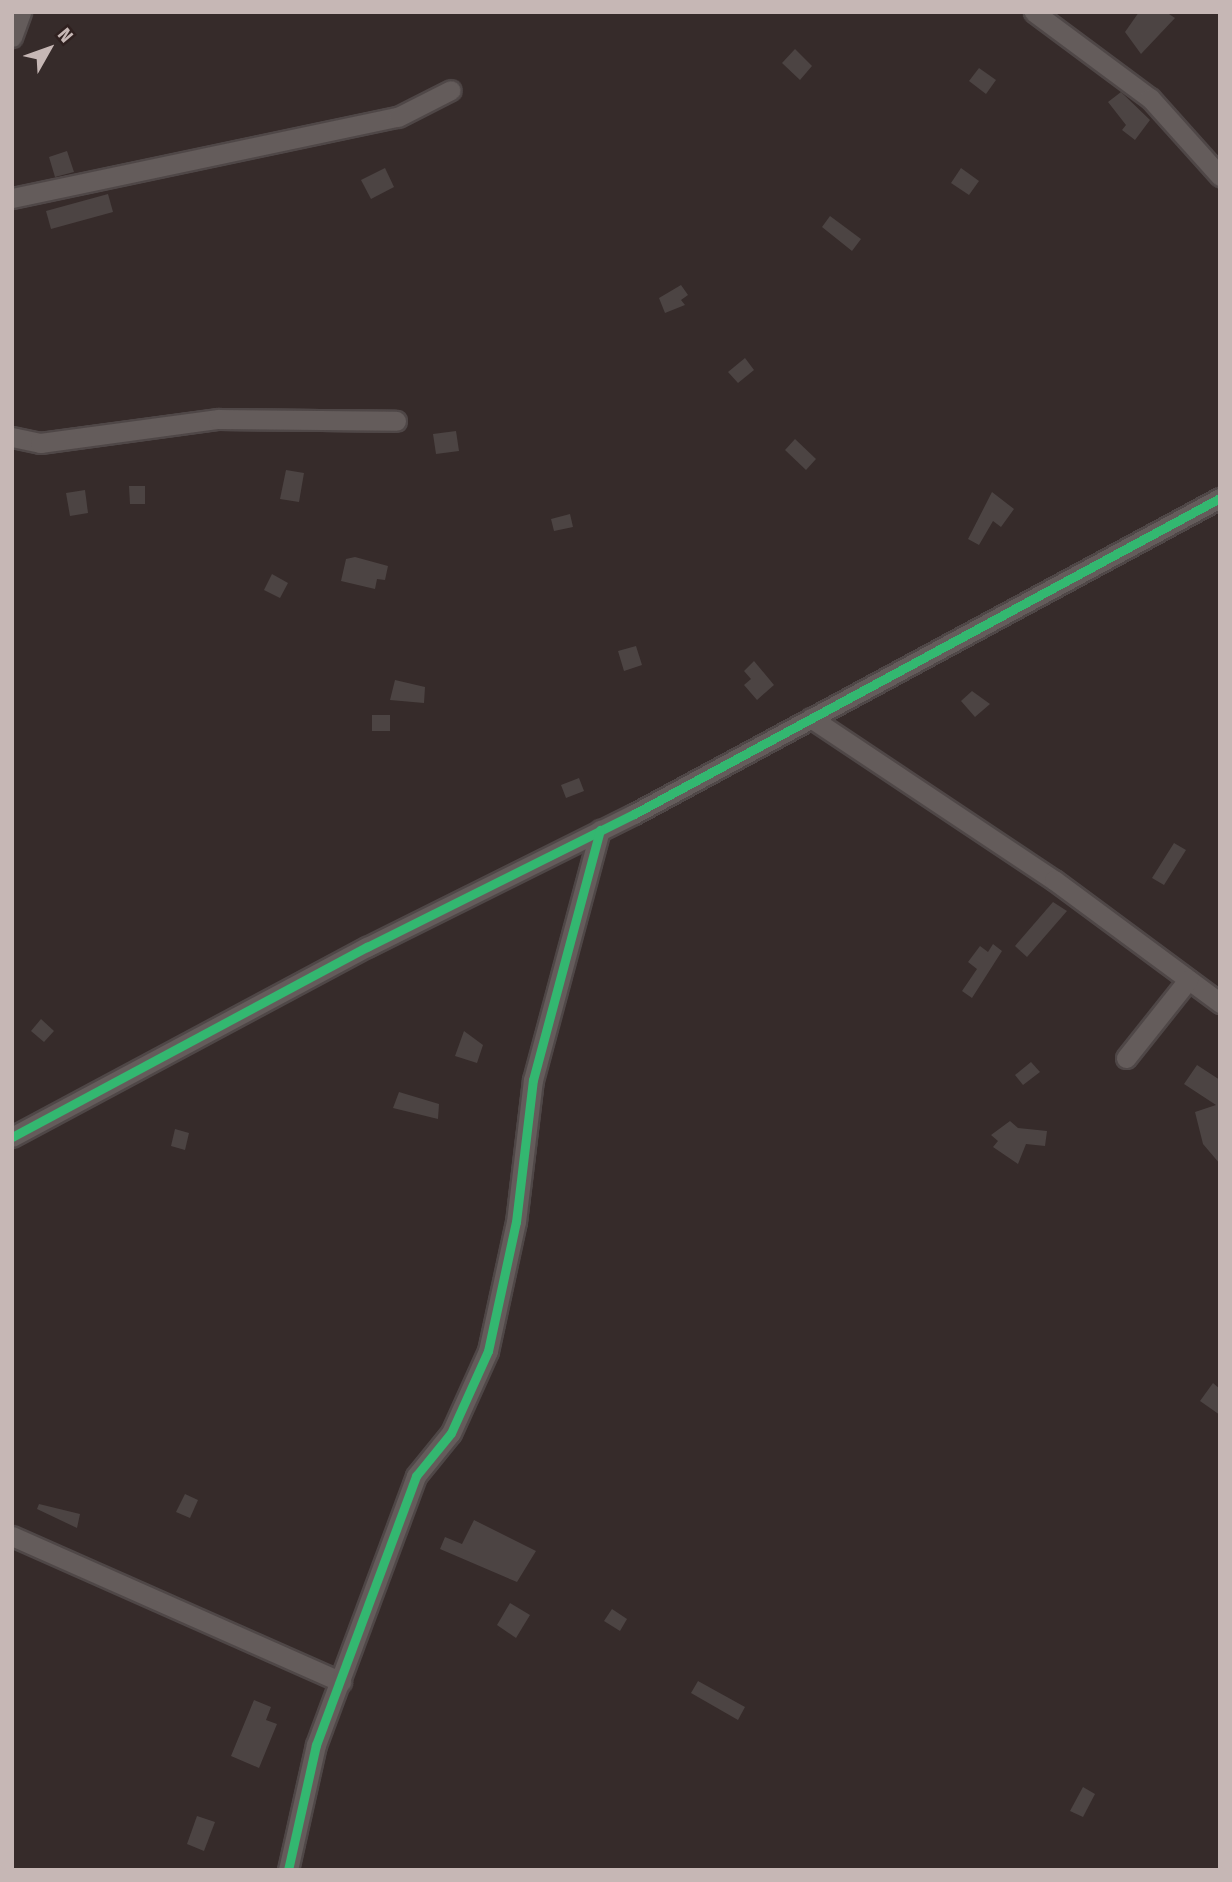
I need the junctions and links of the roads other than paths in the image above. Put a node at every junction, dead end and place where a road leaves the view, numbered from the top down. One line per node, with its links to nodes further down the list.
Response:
1 (21, 12): 3 (street)
2 (1034, 12): 5 (street)
3 (12, 37)
4 (451, 90): 6 (street)
5 (1220, 176)
6 (12, 198)
7 (396, 421): 8 (street)
8 (12, 437)
9 (1220, 498): 10 (street)
10 (811, 718): 11 (street); 12 (street)
11 (600, 831): 15 (street); 17 (street)
12 (1188, 980): 13 (street); 14 (street)
13 (1220, 1003)
14 (1126, 1058)
15 (12, 1137)
16 (12, 1536): 17 (street)
17 (341, 1682): 18 (street)
18 (288, 1870)

